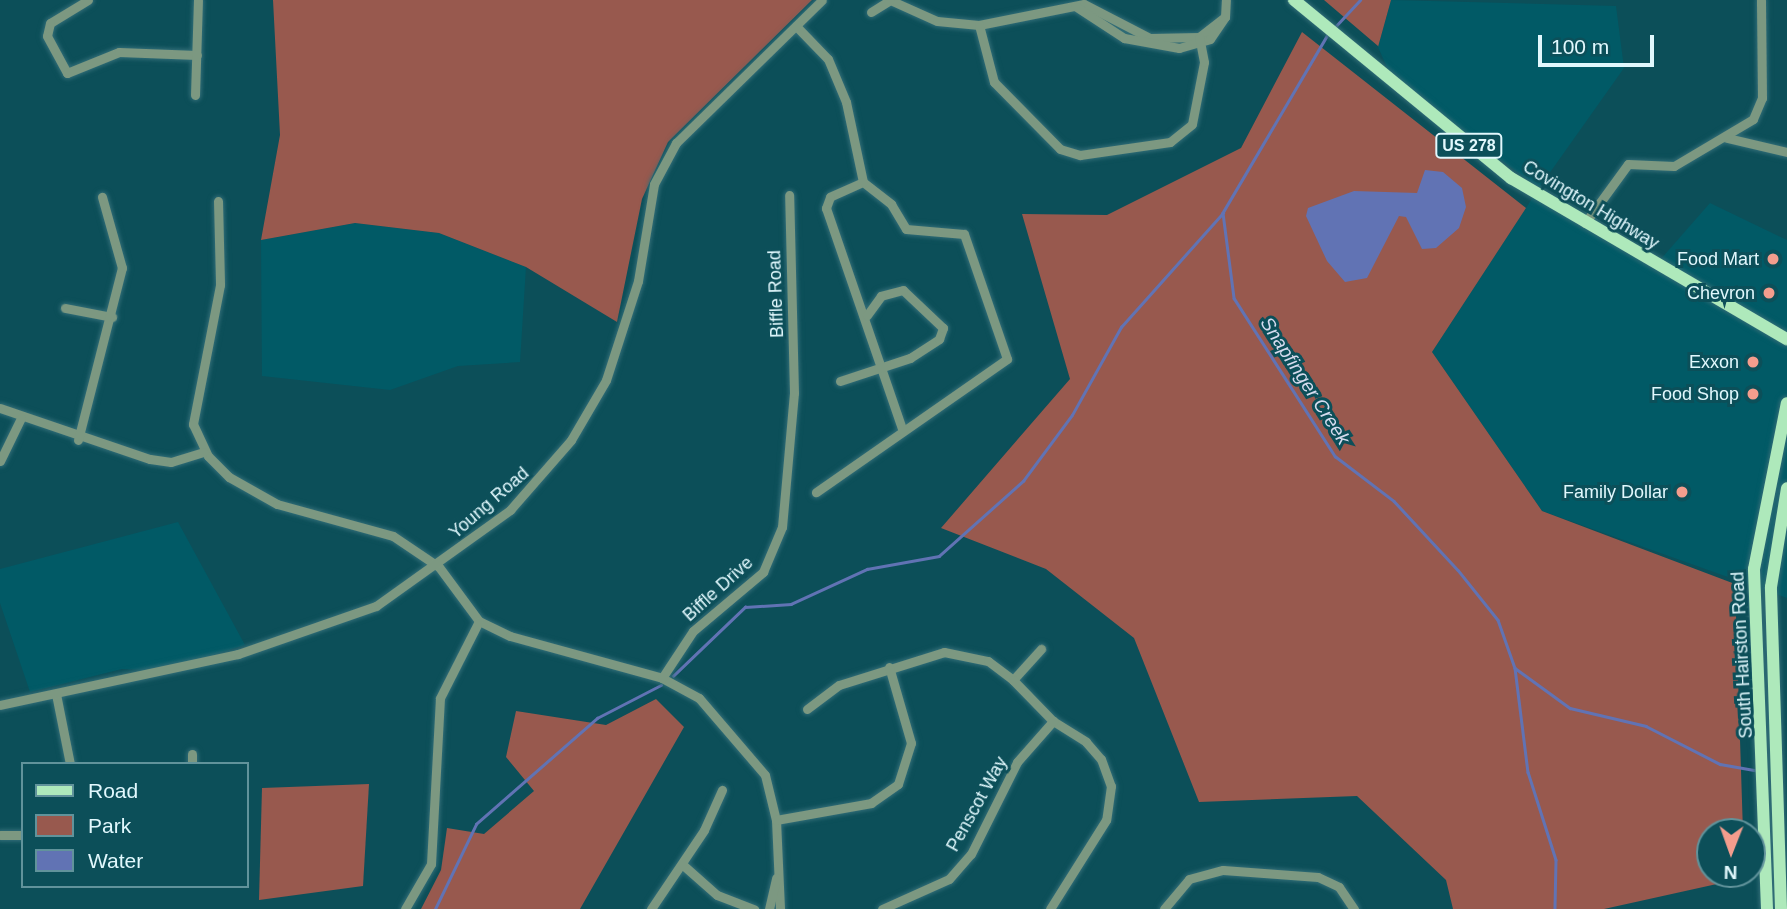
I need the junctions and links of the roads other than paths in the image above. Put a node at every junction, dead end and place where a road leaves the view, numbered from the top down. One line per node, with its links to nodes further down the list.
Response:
1 (88, 0): 13 (street)
2 (198, 0): 13 (street)
3 (821, 0): 11 (street, Young Road)
4 (879, 0): 5 (street)
5 (890, 0): 9 (street); 10 (street)
6 (1761, 0): 15 (street)
7 (1226, 1): 12 (street)
8 (1299, 4): 21 (main road, Covington Highway / US 278)
9 (872, 12)
10 (979, 25): 12 (street); 12 (street)
11 (796, 26): 17 (street); 40 (street, Young Road)
12 (1201, 41)
13 (197, 55): 14 (street)
14 (195, 95)
15 (1727, 138): 16 (street); 21 (street)
16 (1787, 152)
17 (863, 182): 23 (street); 34 (street)
18 (789, 195): 30 (street, Biffle Road)
19 (102, 197): 24 (street)
20 (218, 201): 36 (street)
21 (1585, 223): 25 (main road, Covington Highway / US 278)
22 (65, 308): 24 (street)
23 (867, 315): 28 (street); 28 (street)
24 (112, 317): 35 (street)
25 (1781, 329): 26 (main road, Covington Highway / US 278); 27 (main road)
26 (1787, 339)
27 (1787, 349)
28 (879, 371): 29 (street); 34 (street)
29 (840, 381)
30 (794, 393): 44 (street, Biffle Drive)
31 (1787, 403): 66 (main road, South Hairston Road)
32 (0, 408): 33 (street)
33 (21, 418): 35 (street); 37 (street)
34 (904, 431): 39 (street)
35 (78, 440): 36 (street)
36 (204, 452): 40 (street)
37 (0, 461)
38 (1787, 488): 67 (main road, South Hairston Road)
39 (816, 492)
40 (439, 567): 41 (street); 46 (street, Young Road)
41 (480, 621): 44 (street); 57 (street)
42 (1041, 649): 45 (street)
43 (889, 667): 45 (street); 48 (street); 52 (street)
44 (662, 678): 52 (street)
45 (1013, 680): 49 (street)
46 (56, 694): 47 (street, Young Road); 50 (street)
47 (0, 705)
48 (807, 709)
49 (1053, 721): 62 (street, Penscot Way); 63 (street)
50 (70, 762)
51 (722, 790): 56 (street)
52 (776, 820): 55 (street)
53 (0, 835): 54 (street)
54 (21, 835)
55 (779, 860): 60 (street); 61 (street)
56 (682, 865): 58 (street); 59 (street)
57 (405, 909)
58 (651, 909)
59 (754, 909)
60 (769, 909)
61 (780, 909)
62 (881, 909)
63 (1050, 909)
64 (1164, 909): 65 (street)
65 (1354, 909)
66 (1766, 909)
67 (1781, 909)

